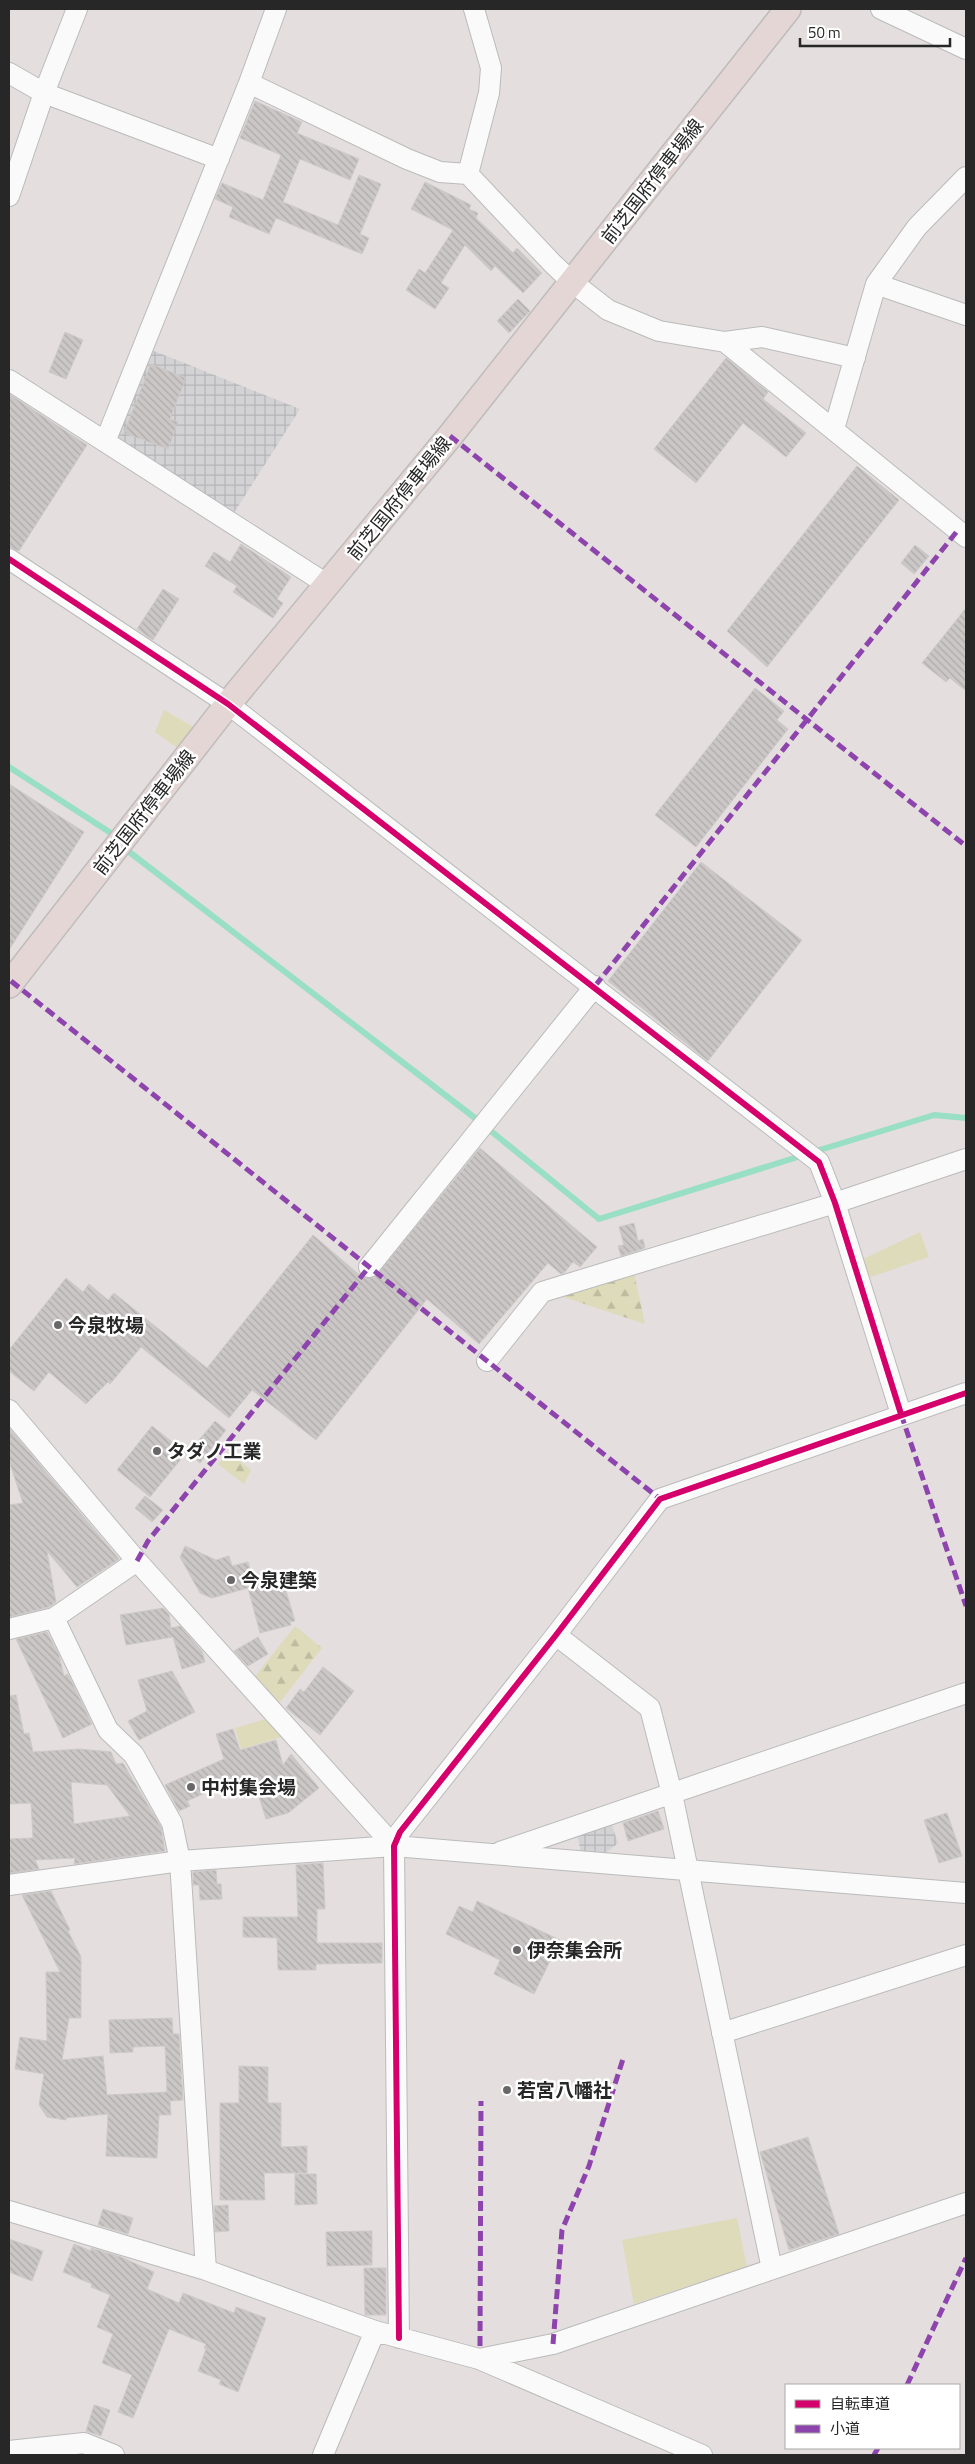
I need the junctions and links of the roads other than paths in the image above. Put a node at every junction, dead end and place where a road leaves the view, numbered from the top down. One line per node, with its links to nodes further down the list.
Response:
1 (77, 9): 9 (street)
2 (276, 9): 8 (street)
3 (474, 9): 11 (street)
4 (788, 9): 14 (main road, 前芝国府停車場線)
5 (881, 9): 6 (street)
6 (966, 49)
7 (9, 73): 9 (street)
8 (249, 83): 10 (street); 11 (street)
9 (44, 93): 10 (street); 13 (street)
10 (219, 159): 21 (street)
11 (468, 174): 14 (street)
12 (966, 177): 15 (street)
13 (9, 196)
14 (572, 282): 17 (street); 24 (main road, 前芝国府停車場線)
15 (876, 284): 16 (street); 18 (street)
16 (966, 315)
17 (725, 342): 18 (street); 20 (street)
18 (855, 358): 20 (street)
19 (9, 380): 21 (street)
20 (834, 430): 22 (street)
21 (106, 442): 24 (street)
22 (966, 537)
23 (9, 560): 25 (street)
24 (328, 586): 25 (main road, 前芝国府停車場線)
25 (228, 704): 26 (main road, 前芝国府停車場線); 27 (street)
26 (10, 982)
27 (595, 986): 29 (street); 30 (street)
28 (966, 1159): 29 (street)
29 (835, 1203): 31 (street); 34 (street)
30 (368, 1266)
31 (487, 1361)
32 (966, 1393): 34 (street)
33 (9, 1410): 35 (street)
34 (900, 1414): 38 (street)
35 (137, 1561): 36 (street); 41 (street)
36 (54, 1618): 37 (street); 43 (street)
37 (9, 1630)
38 (556, 1635): 40 (street); 41 (street)
39 (966, 1693): 40 (street)
40 (672, 1794): 42 (street); 44 (street)
41 (394, 1846): 42 (street); 43 (street); 54 (street)
42 (492, 1855): 44 (street)
43 (180, 1861): 45 (street); 52 (street)
44 (688, 1872): 46 (street); 48 (street)
45 (9, 1885)
46 (966, 1893)
47 (966, 1955): 48 (street)
48 (722, 2033): 51 (street)
49 (966, 2203): 51 (street)
50 (9, 2211): 52 (street)
51 (772, 2269): 55 (street)
52 (206, 2270): 53 (street)
53 (375, 2332): 54 (street); 59 (street)
54 (399, 2338): 55 (street)
55 (479, 2359): 57 (street)
56 (9, 2451): 58 (street)
57 (696, 2454)
58 (114, 2455)
59 (323, 2455)

